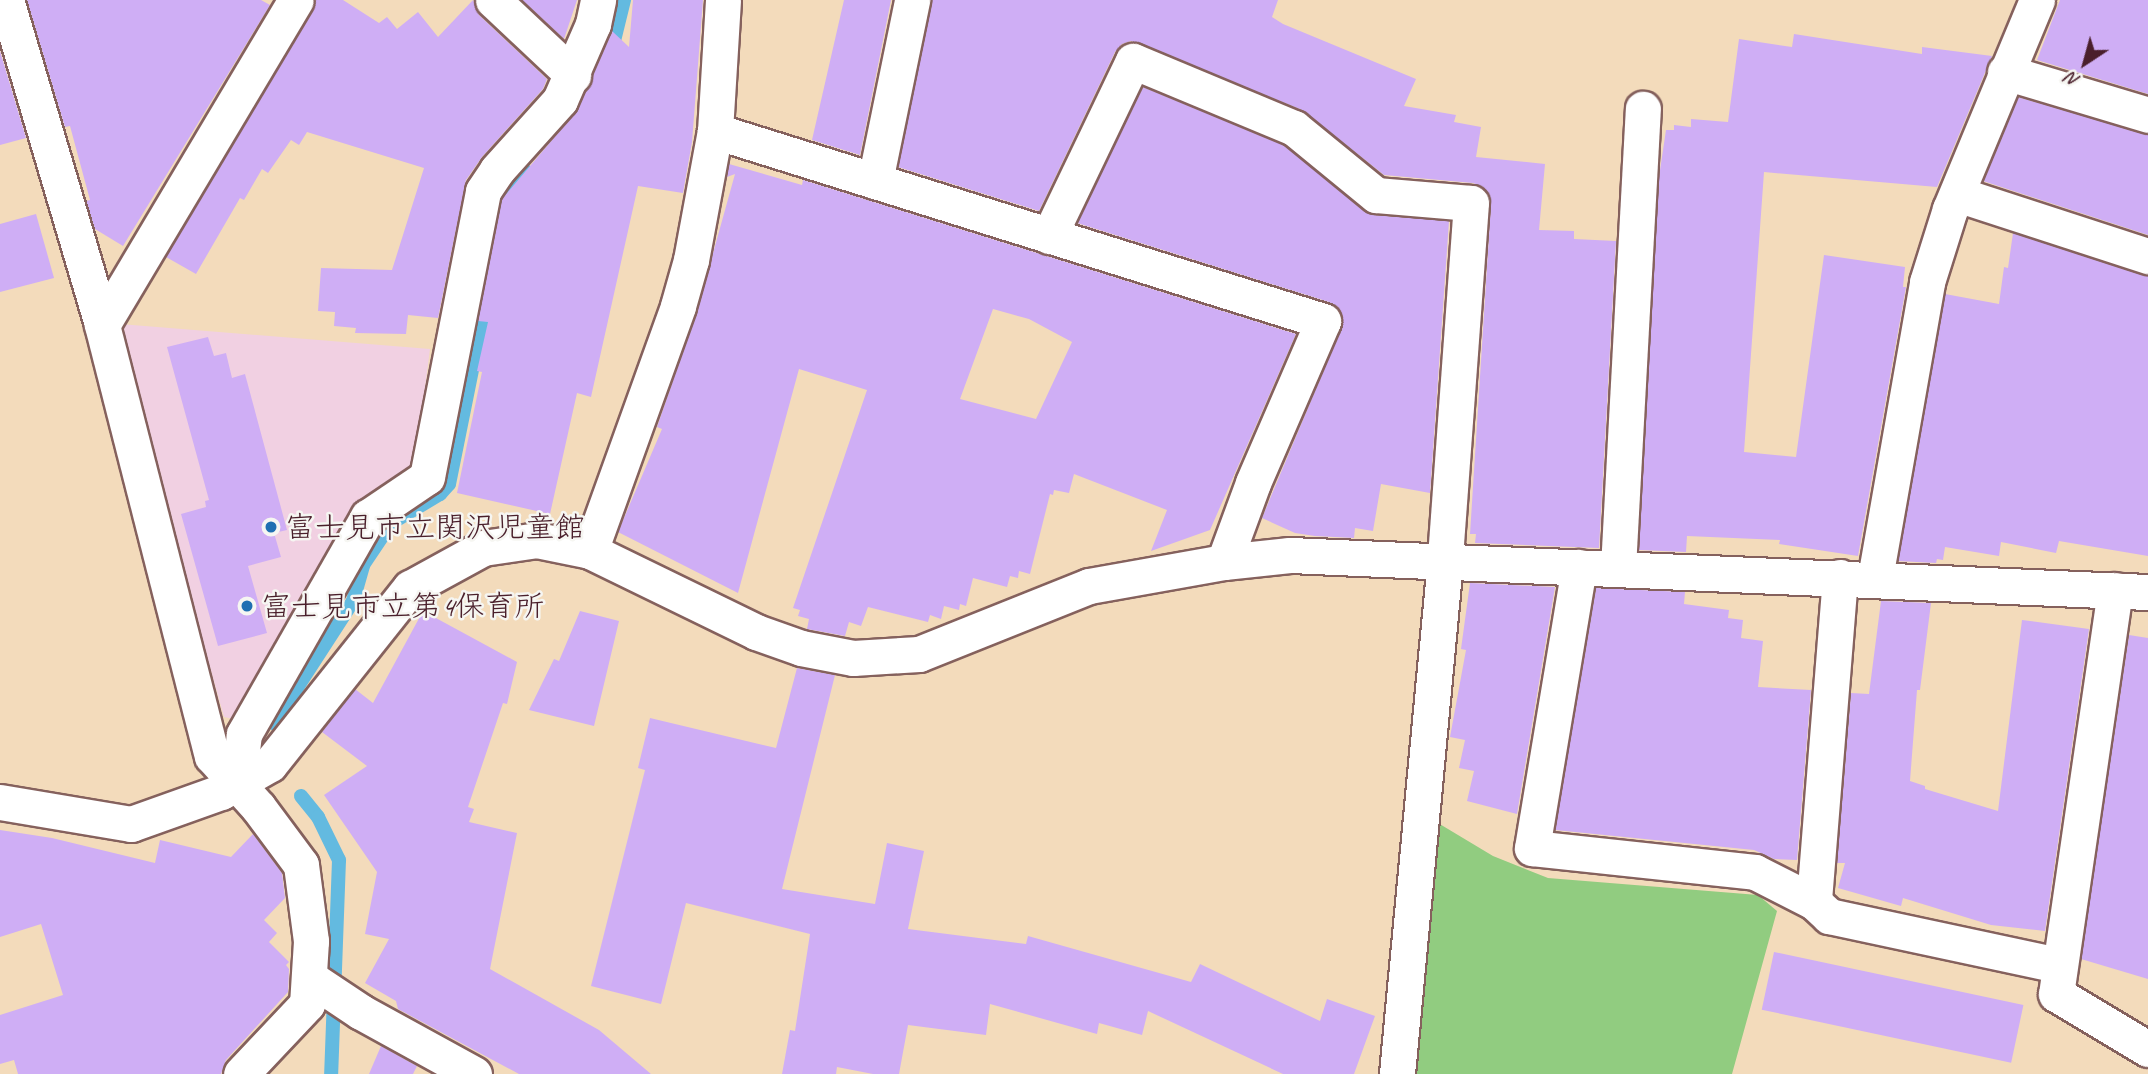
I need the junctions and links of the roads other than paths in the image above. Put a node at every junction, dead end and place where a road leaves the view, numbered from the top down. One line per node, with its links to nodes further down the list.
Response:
1 (6, 0): 17 (street)
2 (296, 0): 17 (street)
3 (492, 0): 9 (street)
4 (598, 0): 9 (street)
5 (723, 0): 12 (street)
6 (912, 0): 13 (street)
7 (2037, 0): 8 (street)
8 (2005, 72): 11 (street); 14 (street)
9 (573, 75): 26 (street)
10 (1643, 108): 22 (street)
11 (2148, 115)
12 (715, 131): 13 (street); 18 (street)
13 (875, 181): 15 (street)
14 (1957, 194): 16 (street); 24 (street)
15 (1049, 236): 19 (street); 20 (street)
16 (2148, 256)
17 (102, 325): 26 (street)
18 (590, 551): 20 (street); 26 (street)
19 (1445, 561): 20 (street); 21 (street); 34 (street)
20 (1224, 562)
21 (1579, 567): 22 (street); 28 (street)
22 (1618, 568): 23 (street)
23 (1840, 577): 24 (street); 28 (street)
24 (1875, 578): 25 (street)
25 (2131, 591): 29 (street)
26 (238, 784): 27 (street); 30 (street)
27 (0, 802)
28 (1814, 902): 29 (street)
29 (2058, 965): 31 (street)
30 (313, 979): 32 (street); 33 (street)
31 (2148, 1049)
32 (241, 1074)
33 (474, 1074)
34 (1397, 1074)

